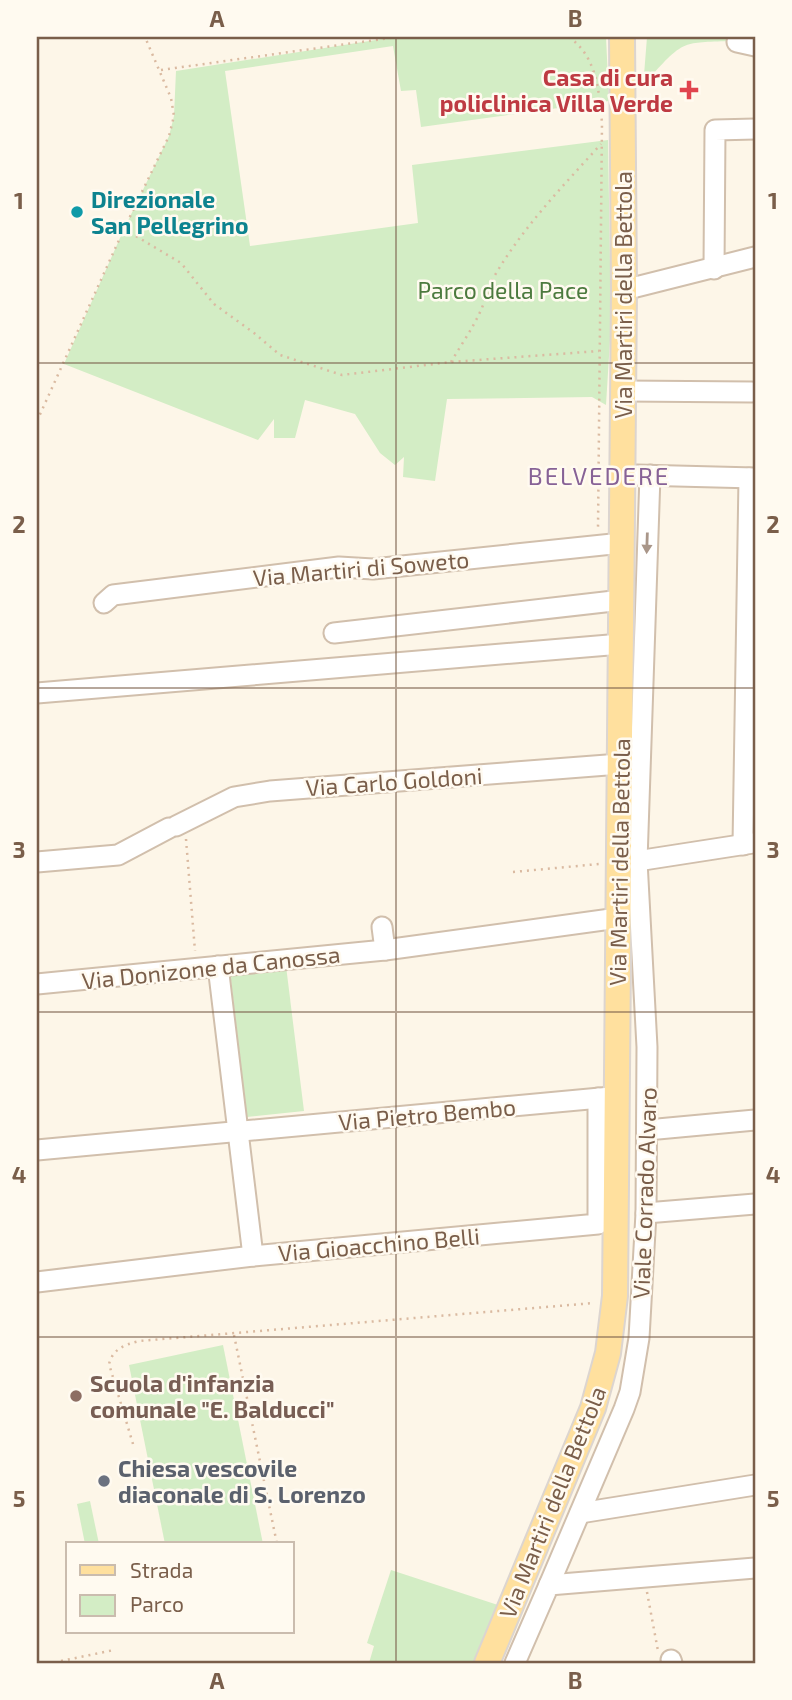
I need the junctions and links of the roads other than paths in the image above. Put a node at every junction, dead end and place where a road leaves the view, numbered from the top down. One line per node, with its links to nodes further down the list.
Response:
1 (622, 37): 7 (main road, Via Martiri della Bettola)
2 (738, 37): 3 (street)
3 (755, 47)
4 (755, 129): 6 (street)
5 (755, 257): 6 (street)
6 (714, 269): 7 (street)
7 (624, 290): 8 (main road, Via Martiri della Bettola)
8 (623, 391): 9 (street); 10 (main road, Via Martiri della Bettola)
9 (751, 392)
10 (622, 474): 11 (street); 13 (main road, Via Martiri della Bettola)
11 (650, 475): 12 (street); 22 (street, Viale Corrado Alvaro, one-way to 22)
12 (752, 478): 20 (street)
13 (622, 543): 14 (main road, Via Martiri della Bettola); 15 (street, Via Martiri di Soweto)
14 (622, 600): 16 (street); 17 (main road, Via Martiri della Bettola)
15 (104, 603)
16 (334, 633)
17 (621, 644): 18 (street); 19 (main road, Via Martiri della Bettola)
18 (37, 693)
19 (620, 764): 21 (street, Via Carlo Goldoni); 22 (main road, Via Martiri della Bettola)
20 (749, 844): 22 (street)
21 (37, 862)
22 (628, 862): 23 (main road, Via Martiri della Bettola); 30 (street, Viale Corrado Alvaro)
23 (618, 918): 25 (street, Via Donizone da Canossa); 28 (main road, Via Martiri della Bettola)
24 (382, 927): 25 (street)
25 (385, 950): 26 (street, Via Donizone da Canossa)
26 (218, 966): 27 (street, Via Donizone da Canossa); 31 (street)
27 (37, 984)
28 (607, 1098): 31 (street, Via Pietro Bembo); 35 (street, Via Gioacchino Belli); 41 (main road, Via Martiri della Bettola)
29 (755, 1120): 30 (street)
30 (646, 1130): 34 (street, Viale Corrado Alvaro)
31 (236, 1132): 32 (street, Via Pietro Bembo); 35 (street)
32 (37, 1150)
33 (755, 1204): 34 (street)
34 (646, 1213): 38 (street, Viale Corrado Alvaro)
35 (253, 1256): 36 (street, Via Gioacchino Belli)
36 (37, 1282)
37 (755, 1485): 38 (street)
38 (580, 1514): 40 (street, Viale Corrado Alvaro)
39 (755, 1568): 40 (street)
40 (549, 1585): 42 (street, Viale Corrado Alvaro)
41 (487, 1663)
42 (515, 1663)

